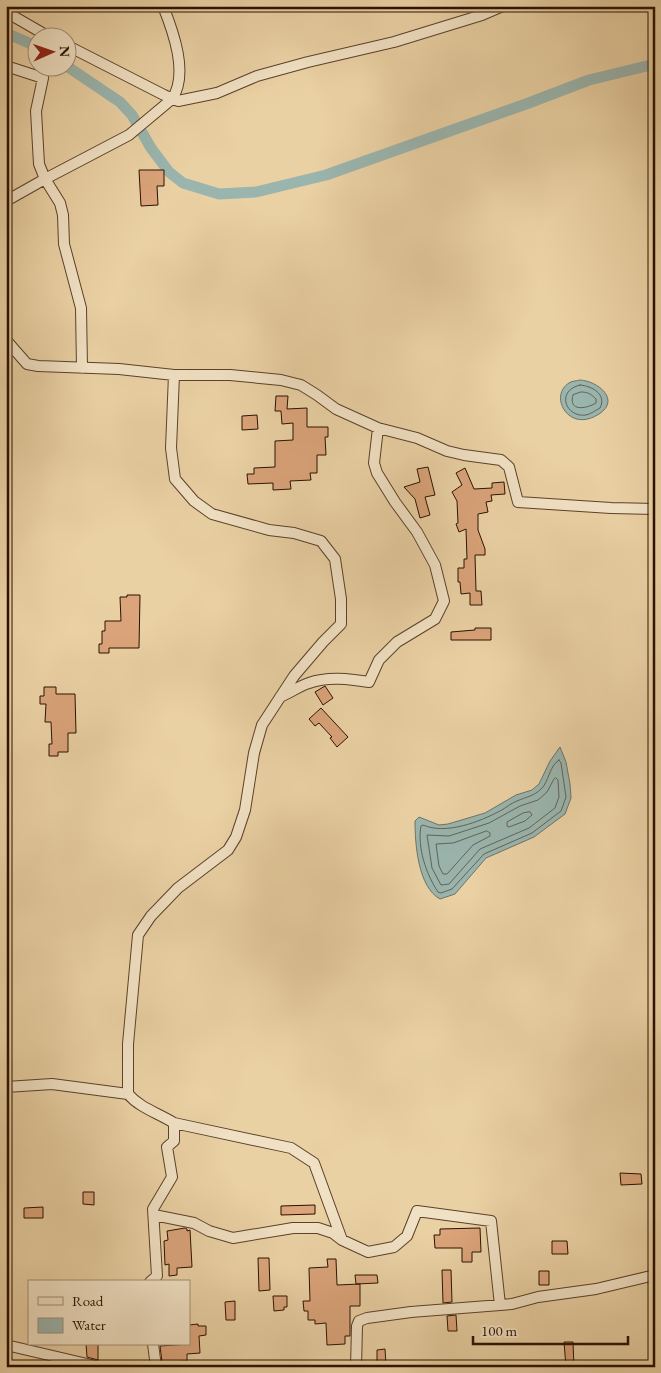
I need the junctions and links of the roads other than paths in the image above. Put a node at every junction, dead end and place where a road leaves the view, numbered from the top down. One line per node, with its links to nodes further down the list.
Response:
1 (163, 6): 7 (street)
2 (503, 6): 7 (street)
3 (6, 12): 4 (street)
4 (34, 28)
5 (78, 51): 7 (street)
6 (6, 66): 8 (street)
7 (172, 99): 8 (street)
8 (45, 179): 9 (street); 11 (street)
9 (6, 201)
10 (6, 340): 11 (street)
11 (82, 368): 12 (street)
12 (174, 375): 13 (street); 15 (street)
13 (378, 428): 14 (street); 15 (street)
14 (655, 509)
15 (280, 698): 17 (street)
16 (6, 1087): 17 (street)
17 (128, 1094): 18 (street)
18 (174, 1123): 19 (street); 20 (street)
19 (154, 1215): 20 (street); 22 (street)
20 (342, 1240): 23 (street)
21 (655, 1274): 23 (street)
22 (152, 1280)
23 (500, 1305): 28 (street)
24 (6, 1345): 26 (street)
25 (153, 1346): 27 (street)
26 (100, 1367)
27 (156, 1367)
28 (356, 1367)

